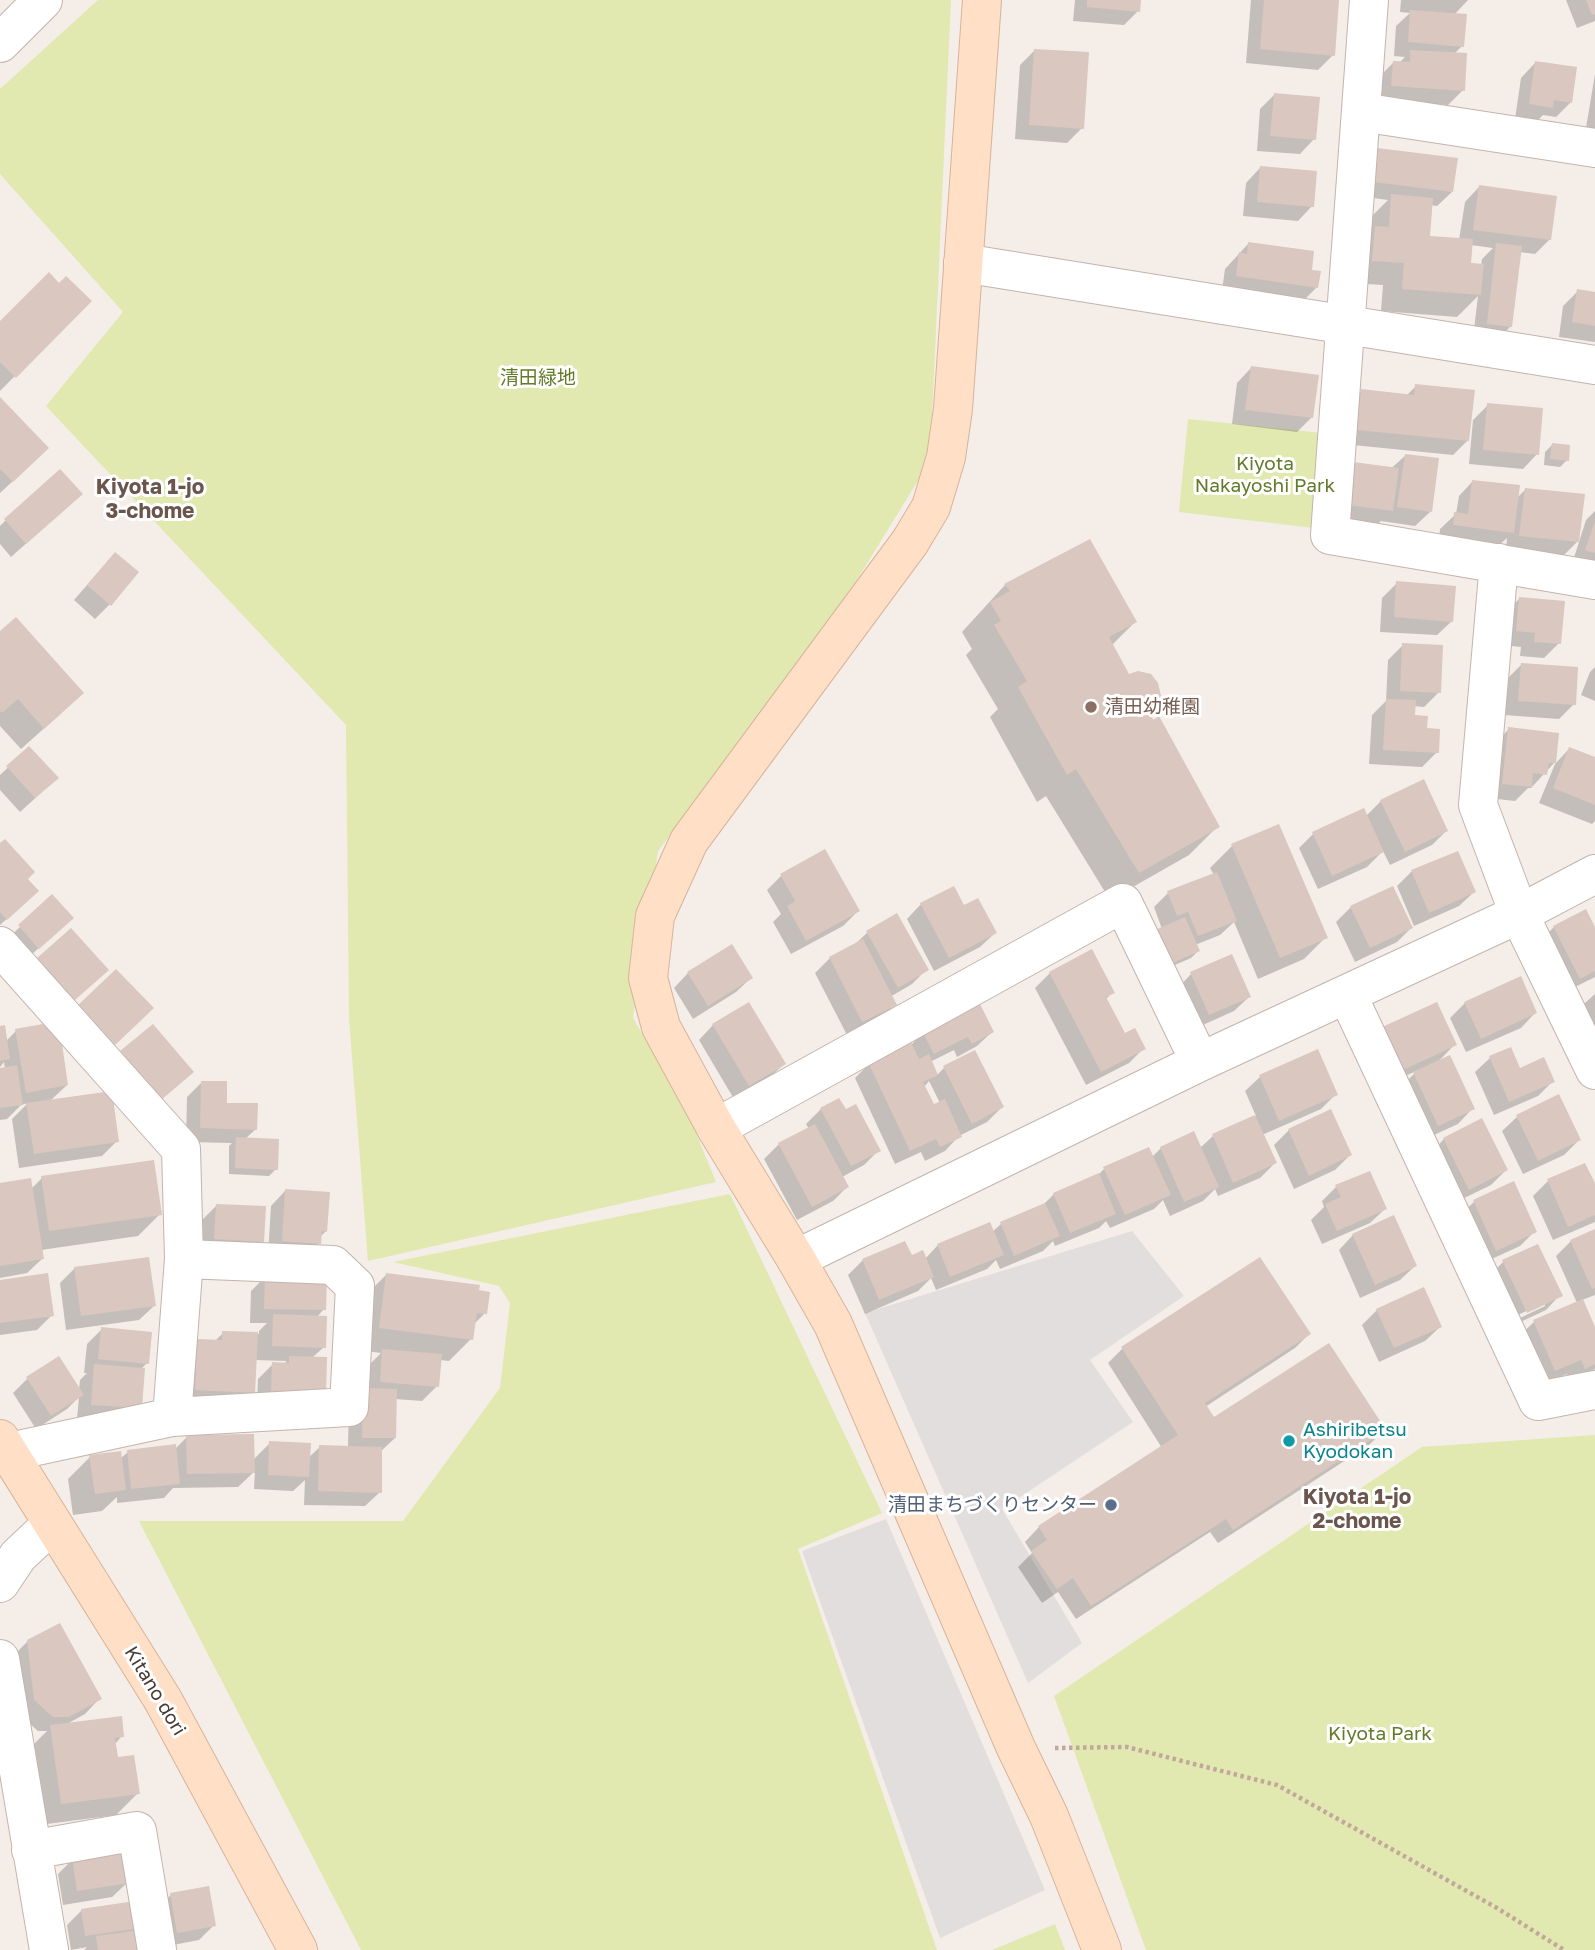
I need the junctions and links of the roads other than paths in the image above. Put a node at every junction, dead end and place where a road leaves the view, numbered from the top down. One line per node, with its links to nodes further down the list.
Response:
1 (43, 0): 4 (street)
2 (982, 0): 7 (street)
3 (1369, 0): 5 (street)
4 (0, 43)
5 (1361, 112): 6 (street); 8 (street)
6 (1595, 148)
7 (963, 263): 8 (street); 18 (street)
8 (1346, 323): 9 (street); 10 (street)
9 (1595, 365)
10 (1499, 563): 11 (street); 13 (street)
11 (1595, 580)
12 (1595, 874): 13 (street)
13 (1519, 914): 15 (street); 17 (street)
14 (0, 946): 19 (street)
15 (1347, 994): 16 (street); 21 (street)
16 (1200, 1062): 18 (street); 20 (street)
17 (1595, 1070)
18 (716, 1128): 20 (street)
19 (184, 1259): 22 (street); 22 (street)
20 (796, 1259): 31 (street)
21 (1595, 1390)
22 (172, 1417): 23 (street)
23 (4, 1446): 24 (street, Kitano dori)
24 (52, 1524): 25 (street); 30 (street, Kitano dori)
25 (0, 1583)
26 (0, 1659): 27 (street)
27 (31, 1850): 28 (street); 29 (street)
28 (49, 1950)
29 (157, 1950)
30 (298, 1950)
31 (1102, 1950)

